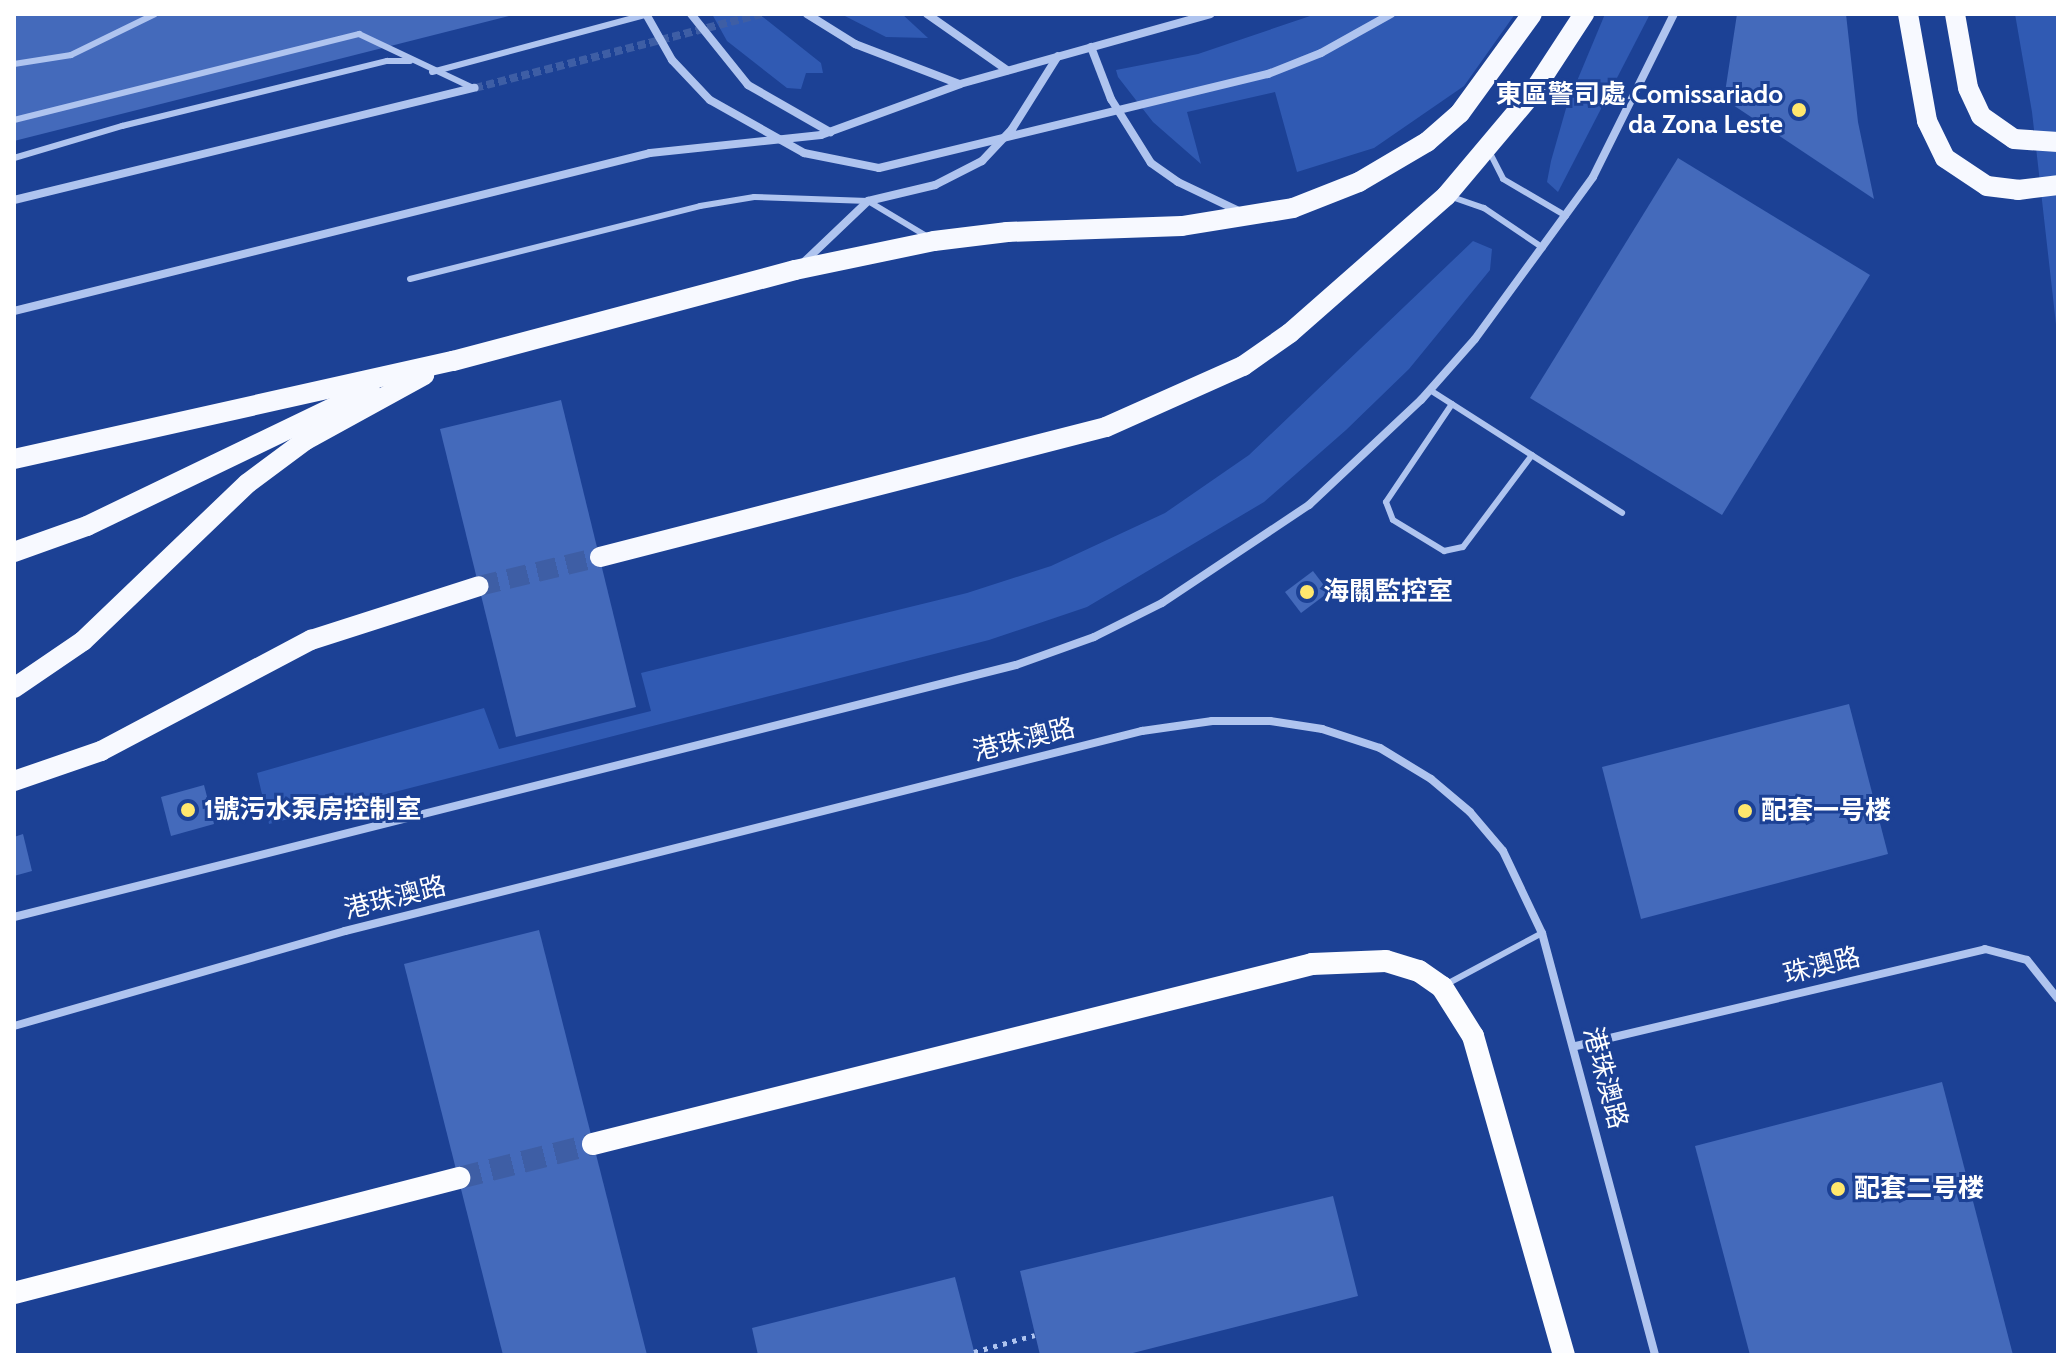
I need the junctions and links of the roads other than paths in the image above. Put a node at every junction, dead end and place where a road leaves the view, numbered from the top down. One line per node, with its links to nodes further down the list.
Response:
1 (155, 14): 15 (lane)
2 (648, 14): 7 (street, bridge); 18 (lane)
3 (691, 14): 22 (street)
4 (807, 14): 19 (street)
5 (927, 14): 17 (street)
6 (1210, 14): 13 (street)
7 (1391, 14)
8 (1532, 14): 31 (main road)
9 (1584, 14): 23 (main road)
10 (1674, 14): 30 (street)
11 (1908, 14): 26 (main road)
12 (1955, 14): 24 (main road)
13 (1091, 47): 14 (street); 31 (street)
14 (1059, 56): 17 (street); 29 (street)
15 (14, 64)
16 (419, 64): 18 (lane); 21 (lane); 25 (lane)
17 (1007, 70): 19 (street)
18 (432, 72): 20 (lane)
19 (960, 84): 22 (street)
20 (475, 88): 28 (street)
21 (14, 120)
22 (830, 132): 36 (street)
23 (1493, 142): 27 (main road); 30 (lane)
24 (2058, 142)
25 (14, 158)
26 (2048, 186)
27 (1446, 196): 33 (lane); 44 (main road)
28 (14, 200)
29 (868, 201): 32 (lane); 34 (street); 35 (lane)
30 (1566, 216): 33 (street)
31 (1253, 217): 32 (main road)
32 (934, 241): 34 (main road)
33 (1543, 248): 38 (street)
34 (795, 270): 37 (main road)
35 (410, 279)
36 (14, 311)
37 (453, 361): 41 (main road); 43 (main road); 46 (main road)
38 (1430, 390): 39 (lane); 48 (street)
39 (1452, 404): 40 (lane); 40 (lane)
40 (1532, 455): 42 (lane)
41 (14, 459)
42 (1622, 513)
43 (14, 552)
44 (600, 557)
45 (479, 586): 47 (main road)
46 (14, 688)
47 (14, 781)
48 (14, 917)
49 (1542, 933): 50 (lane); 52 (street, 港珠澳路); 53 (street, 港珠澳路)
50 (1442, 987): 54 (highway); 57 (highway)
51 (2058, 999): 53 (street, 珠澳路)
52 (14, 1026)
53 (1576, 1046): 58 (street, 港珠澳路)
54 (593, 1144)
55 (459, 1178): 56 (highway)
56 (14, 1293)
57 (1564, 1355)
58 (1655, 1355)

